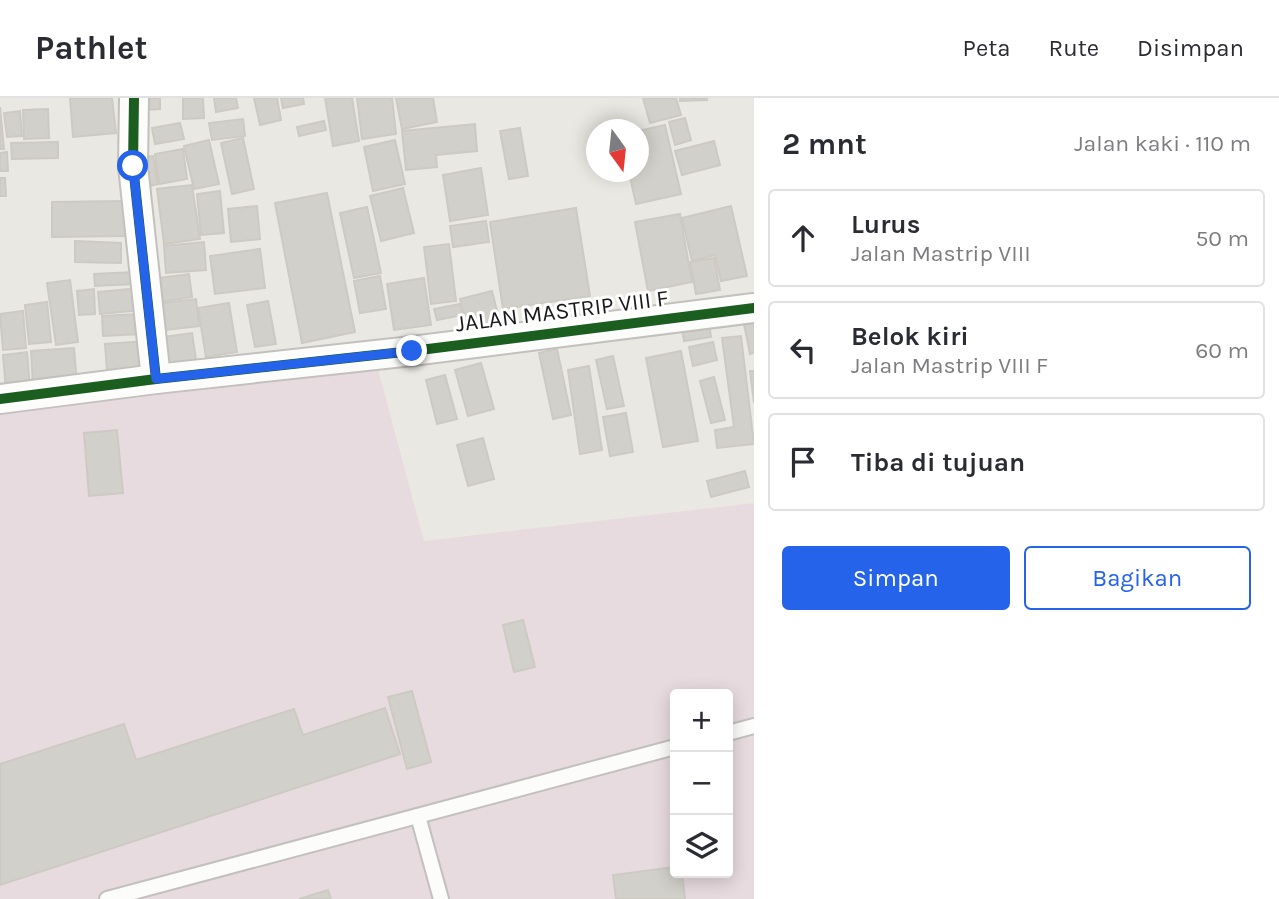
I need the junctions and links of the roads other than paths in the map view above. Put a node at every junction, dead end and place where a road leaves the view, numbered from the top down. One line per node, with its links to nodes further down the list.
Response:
1 (134, 98): 3 (street)
2 (754, 308): 3 (street, JALAN MASTRIP VIII F)
3 (156, 379): 4 (street, JALAN MASTRIP VIII F)
4 (0, 399)
5 (754, 726): 6 (lane)
6 (733, 732)
7 (670, 748): 8 (lane)
8 (418, 816): 9 (lane); 10 (lane)
9 (107, 899)
10 (441, 899)

